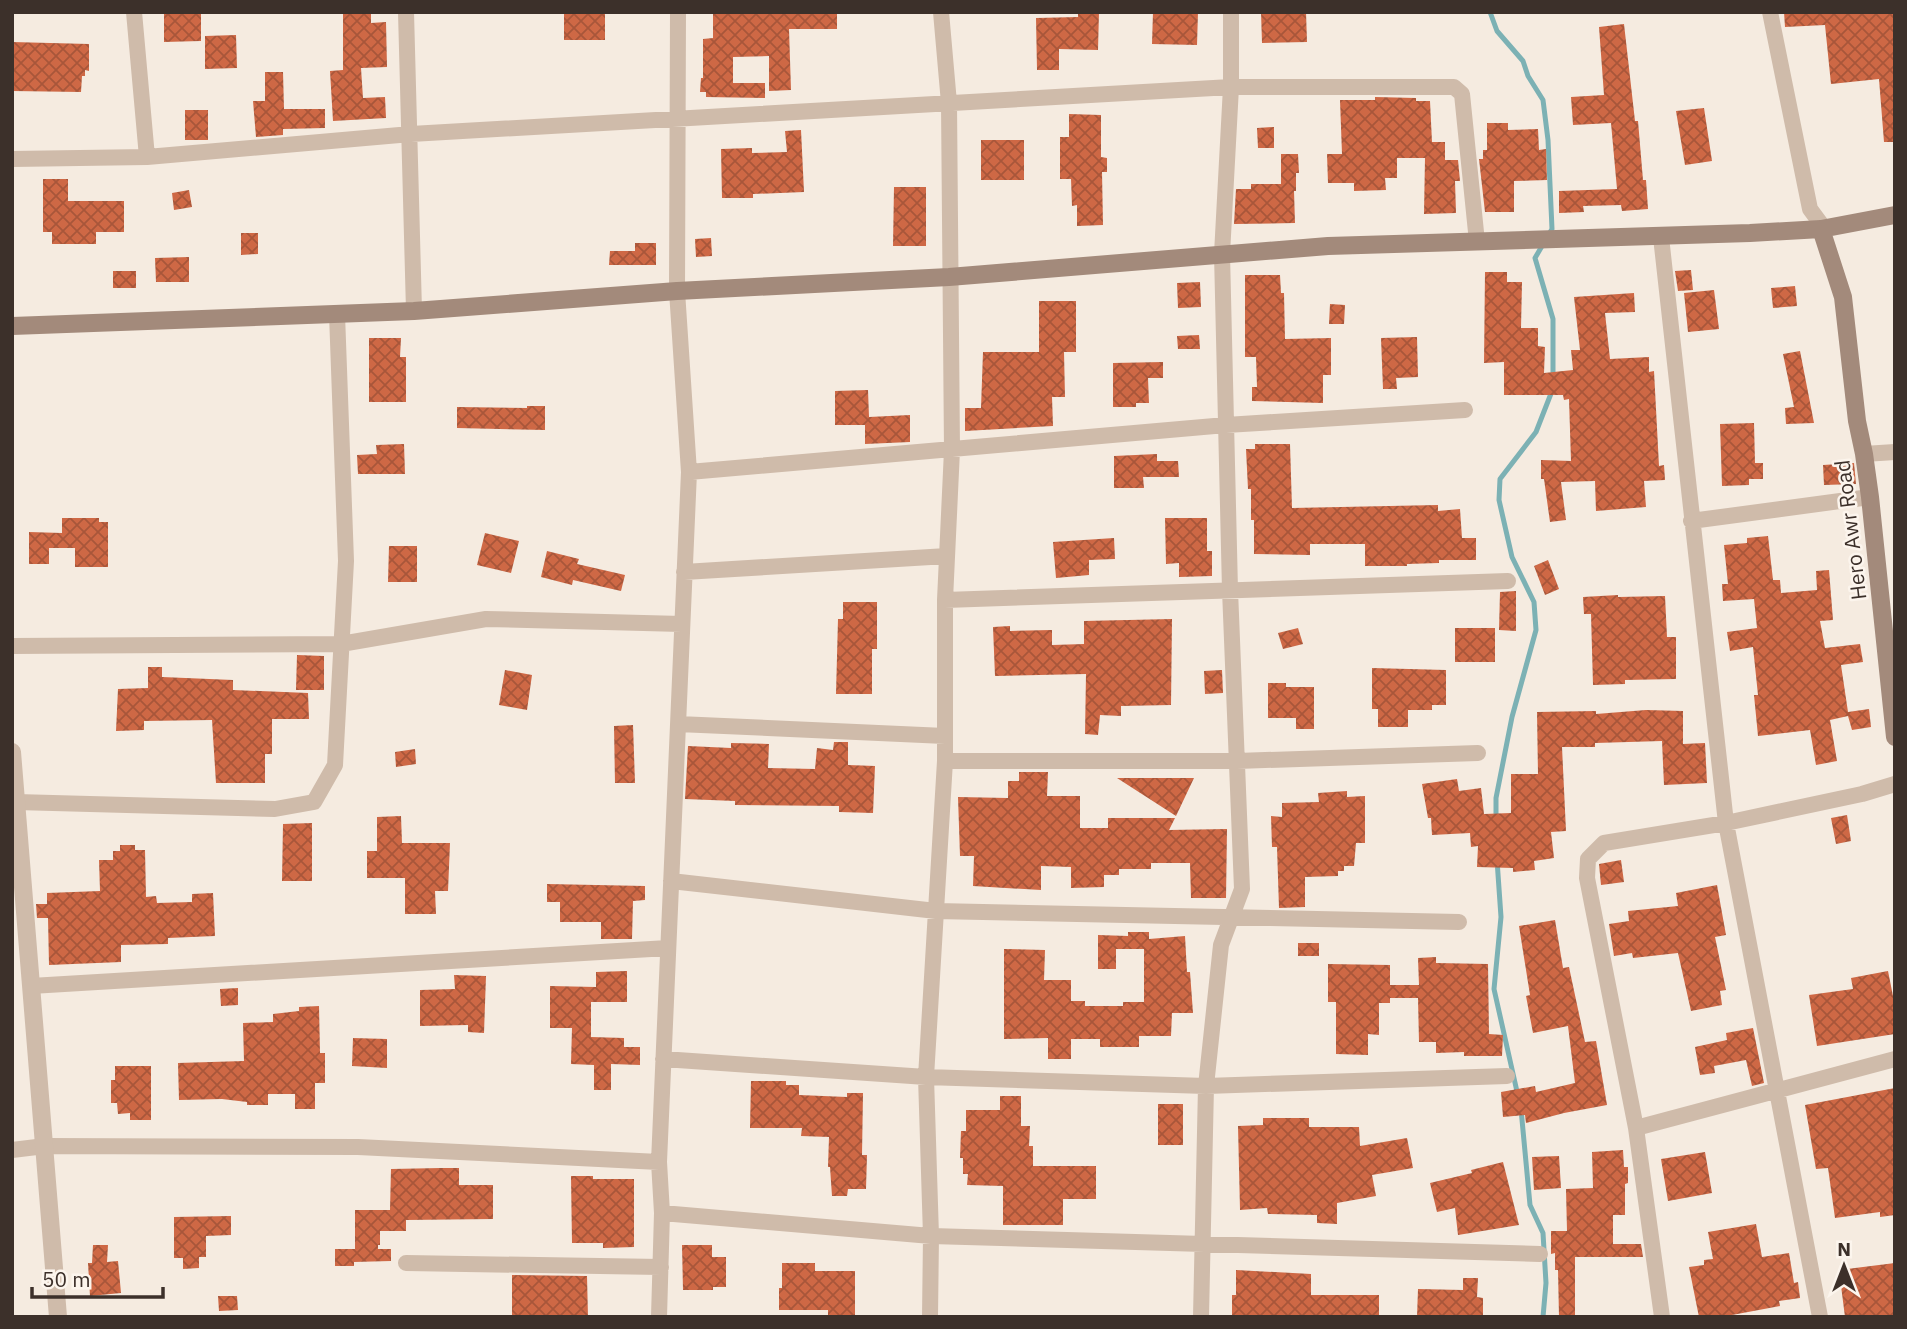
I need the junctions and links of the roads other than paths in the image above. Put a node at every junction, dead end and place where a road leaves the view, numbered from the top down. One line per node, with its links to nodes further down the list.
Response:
1 (134, 12): 11 (street)
2 (406, 12): 10 (street)
3 (678, 12): 9 (street)
4 (941, 12): 8 (street)
5 (1231, 12): 7 (street)
6 (1770, 12): 14 (street)
7 (1231, 87): 8 (street); 16 (street); 17 (street)
8 (950, 103): 9 (street); 18 (street)
9 (677, 119): 10 (street); 19 (street)
10 (411, 134): 11 (street); 20 (street)
11 (147, 157): 12 (street)
12 (12, 159)
13 (1895, 215): 14 (main road)
14 (1823, 228): 15 (main road); 27 (main road, Hero Awr Road)
15 (1661, 237): 16 (main road); 30 (street)
16 (1477, 242): 17 (main road)
17 (1222, 254): 18 (main road); 24 (street)
18 (949, 277): 19 (main road); 25 (street)
19 (677, 291): 20 (main road); 28 (street)
20 (414, 311): 21 (main road)
21 (337, 314): 22 (main road); 37 (street)
22 (12, 326)
23 (1465, 410): 24 (street)
24 (1226, 425): 25 (street); 34 (street)
25 (952, 450): 28 (street); 31 (street)
26 (1895, 452): 27 (street)
27 (1864, 454): 29 (main road, Hero Awr Road)
28 (689, 472): 32 (street)
29 (1870, 497): 30 (street); 39 (main road, Hero Awr Road)
30 (1690, 521): 49 (street)
31 (947, 555): 32 (street); 35 (street)
32 (684, 572): 36 (street)
33 (1508, 581): 34 (street)
34 (1230, 590): 35 (street); 46 (street)
35 (945, 600): 41 (street)
36 (682, 624): 37 (street); 40 (street)
37 (341, 644): 38 (street); 48 (street)
38 (12, 646)
39 (1892, 681): 42 (main road, Hero Awr Road)
40 (678, 724): 41 (street); 50 (street)
41 (945, 736): 45 (street)
42 (1895, 737)
43 (12, 752): 48 (street)
44 (1478, 753): 46 (street)
45 (945, 761): 46 (street); 51 (street)
46 (1237, 761): 52 (street)
47 (1895, 784): 49 (street)
48 (16, 802): 55 (street)
49 (1726, 823): 61 (street); 62 (street)
50 (671, 881): 51 (street); 54 (street)
51 (936, 911): 52 (street); 59 (street)
52 (1232, 917): 53 (street); 60 (street)
53 (1459, 922)
54 (668, 948): 55 (street); 56 (street)
55 (31, 986): 63 (street)
56 (663, 1059): 59 (street); 65 (street)
57 (1895, 1059): 61 (street)
58 (1507, 1076): 60 (street)
59 (926, 1077): 60 (street); 67 (street)
60 (1206, 1086): 68 (street)
61 (1775, 1090): 62 (street); 77 (street)
62 (1636, 1128): 76 (street)
63 (45, 1146): 64 (street); 65 (street); 72 (street)
64 (12, 1150)
65 (659, 1162): 66 (street)
66 (662, 1213): 67 (street); 71 (street)
67 (931, 1236): 68 (street); 74 (street)
68 (1203, 1246): 69 (street); 75 (street)
69 (1540, 1254)
70 (406, 1263): 71 (street)
71 (661, 1267): 73 (street)
72 (58, 1317)
73 (659, 1317)
74 (930, 1317)
75 (1201, 1317)
76 (1662, 1317)
77 (1820, 1317)

